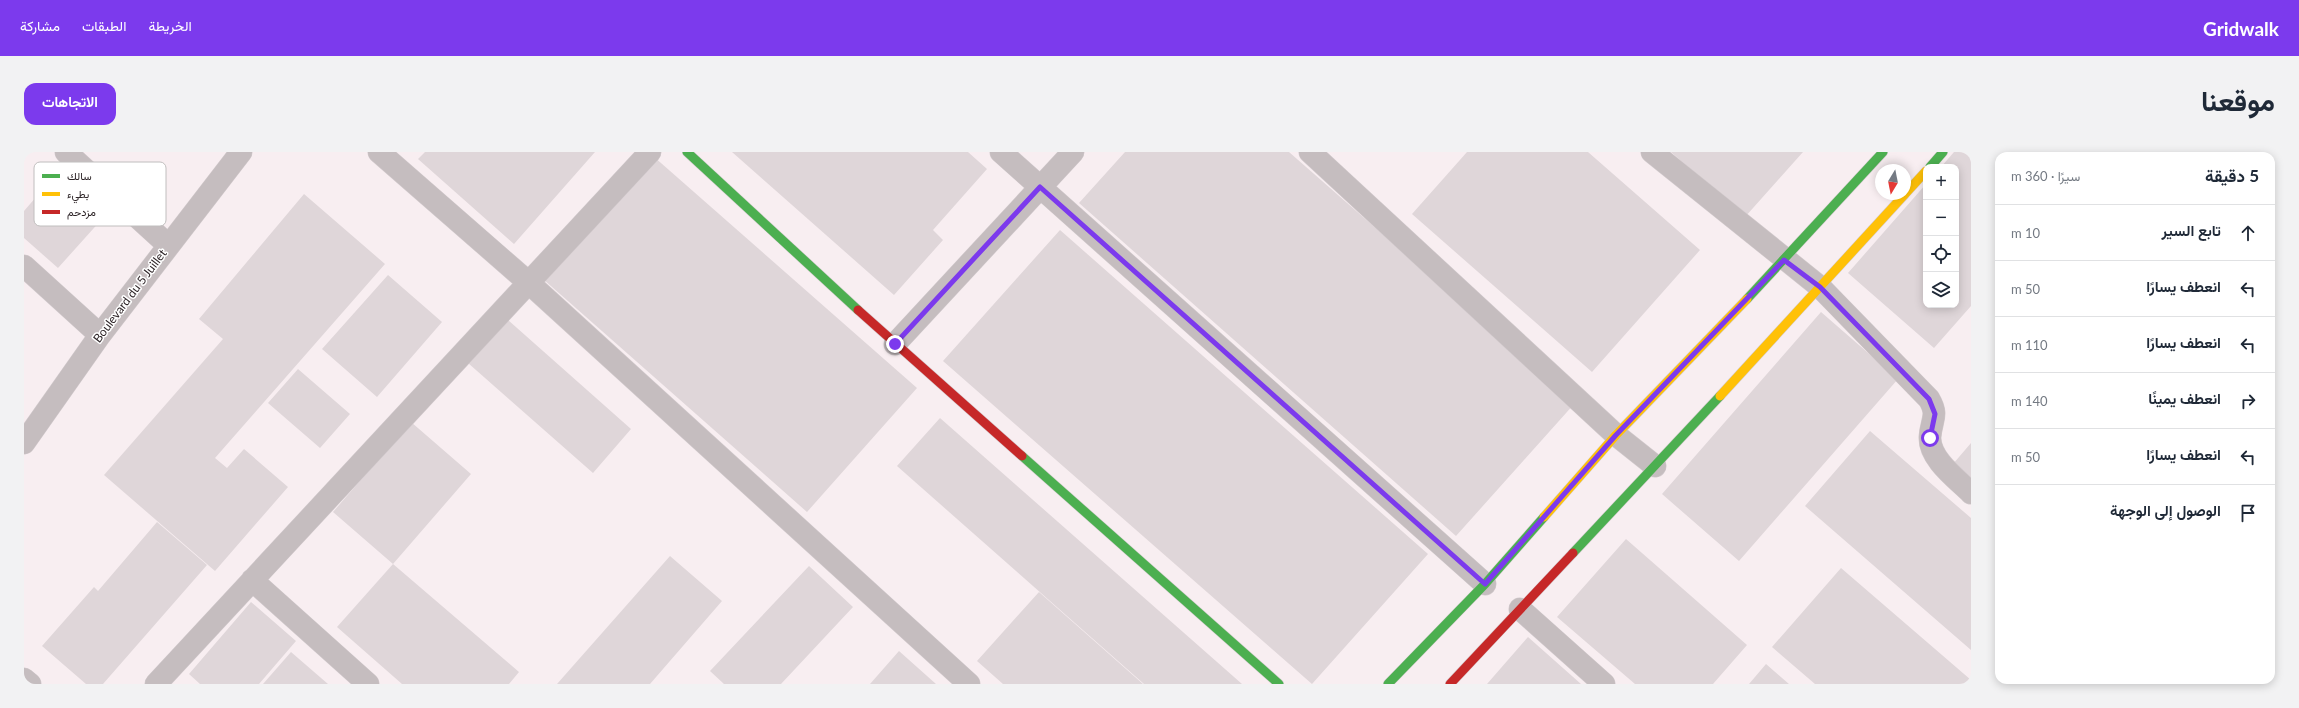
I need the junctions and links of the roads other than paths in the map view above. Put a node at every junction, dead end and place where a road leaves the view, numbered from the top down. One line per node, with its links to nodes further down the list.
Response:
1 (66, 152): 12 (street)
2 (241, 152): 19 (street, Boulevard du 5 Juillet)
3 (379, 152): 22 (street)
4 (650, 152): 22 (street)
5 (687, 152): 25 (main road)
6 (1001, 152): 15 (street)
7 (1073, 152): 15 (street)
8 (1310, 152): 26 (street)
9 (1652, 152): 20 (street)
10 (1883, 152): 20 (main road)
11 (1943, 152): 13 (main road)
12 (77, 162)
13 (1933, 164)
14 (1923, 174): 16 (main road)
15 (1040, 187): 25 (street); 31 (street)
16 (1911, 187)
17 (1900, 200): 23 (main road)
18 (147, 226): 19 (street)
19 (168, 245): 24 (street, Boulevard du 5 Juillet)
20 (1784, 260): 23 (street); 26 (main road)
21 (24, 266): 24 (street)
22 (529, 283): 30 (street); 37 (street)
23 (1820, 287): 28 (main road); 29 (street)
24 (100, 335): 27 (street, Boulevard du 5 Juillet)
25 (895, 344): 38 (main road)
26 (1616, 435): 28 (street); 31 (main road)
27 (24, 442)
28 (1655, 466): 32 (main road)
29 (1971, 493)
30 (252, 580): 35 (street); 36 (street)
31 (1485, 584): 39 (main road)
32 (1520, 609): 40 (main road); 41 (street)
33 (24, 679): 34 (street)
34 (30, 684)
35 (156, 684)
36 (368, 684)
37 (968, 684)
38 (1279, 684)
39 (1388, 684)
40 (1450, 684)
41 (1604, 684)

